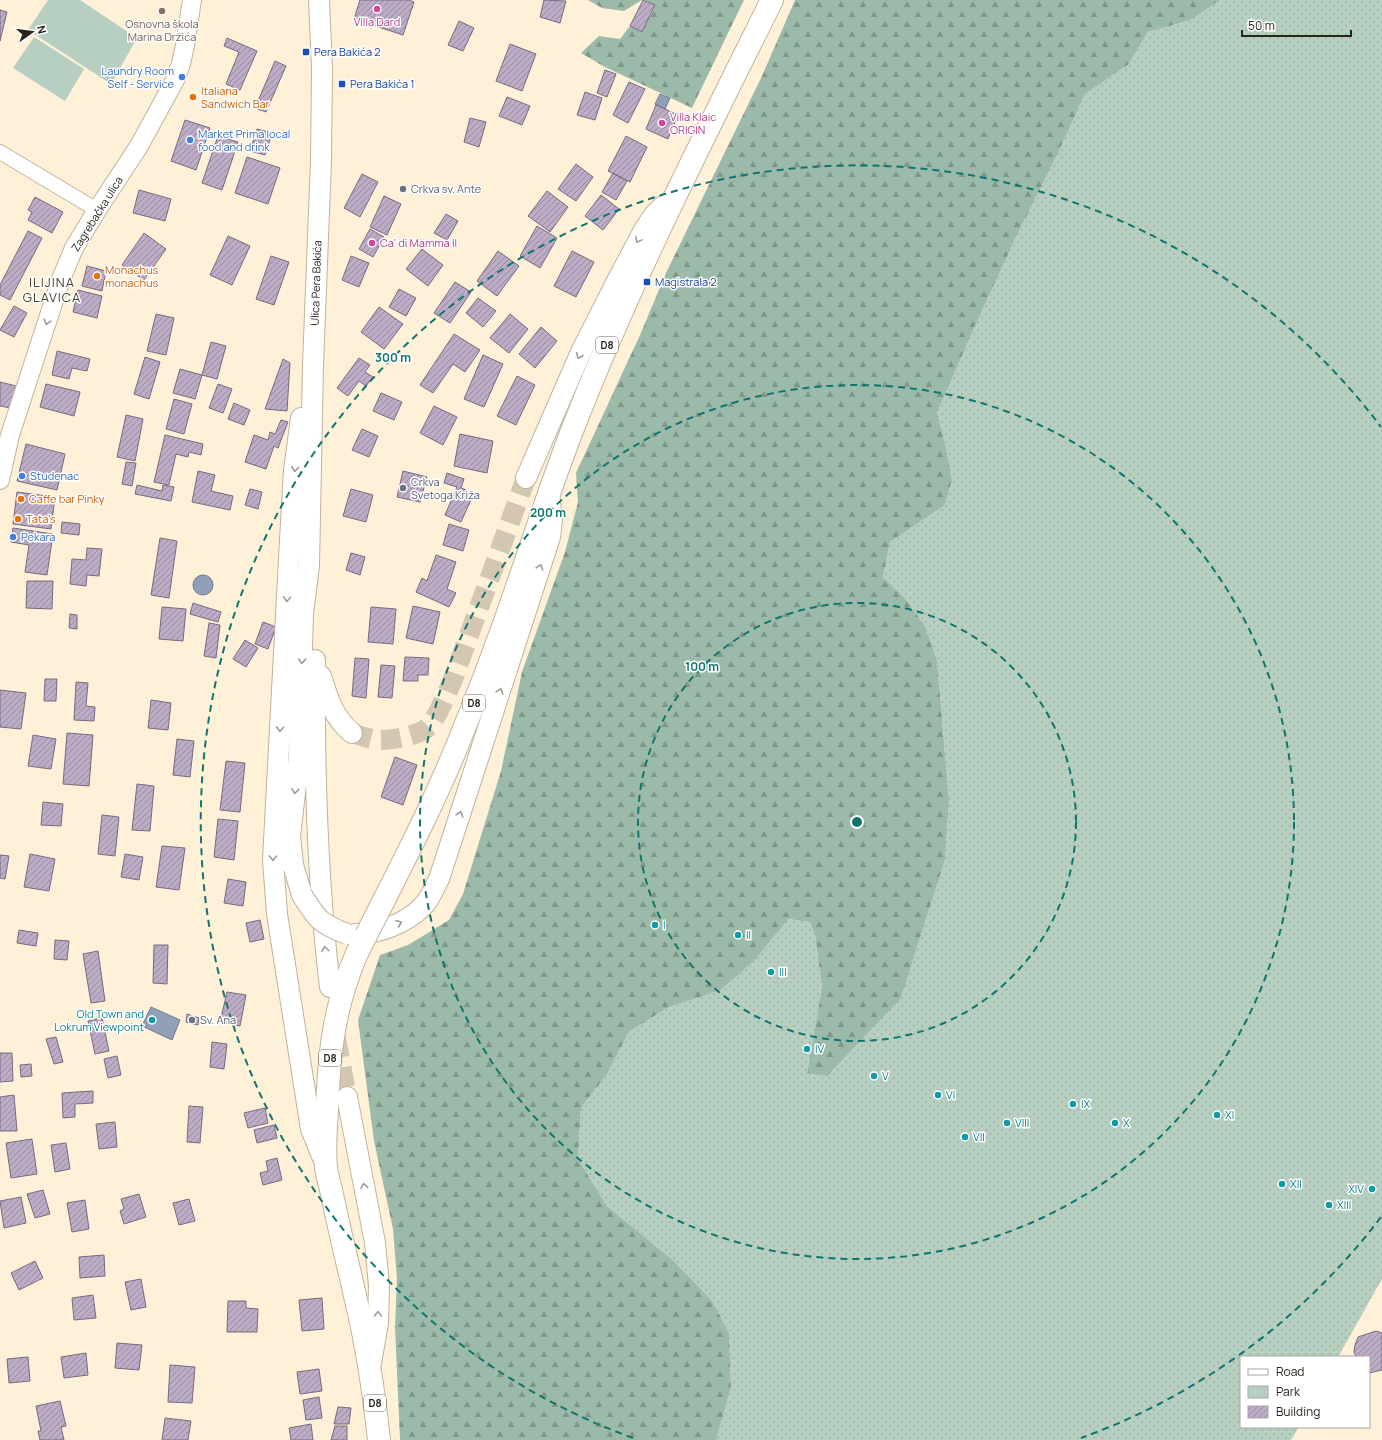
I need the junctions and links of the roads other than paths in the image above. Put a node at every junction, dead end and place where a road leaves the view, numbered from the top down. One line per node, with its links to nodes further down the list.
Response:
1 (192, 0): 6 (street, Zagrebačka ulica)
2 (319, 0): 7 (main road, Ulica Pera Bakića)
3 (772, 0): 5 (main road, D8)
4 (6, 155): 6 (street)
5 (672, 200): 8 (main road, one-way to 8); 10 (main road, D8)
6 (97, 210): 9 (street, Zagrebačka ulica, one-way to 9)
7 (313, 365): 11 (main road, Ulica Pera Bakića); 17 (main road, one-way to 17)
8 (526, 478)
9 (0, 480)
10 (550, 492): 14 (main road, D8, bridge); 14 (main road, one-way to 10)
11 (308, 566): 12 (main road); 14 (main road, one-way to 14, bridge)
12 (316, 660): 13 (main road); 15 (main road, one-way to 12)
13 (352, 733)
14 (352, 944): 17 (main road, D8)
15 (330, 987)
16 (347, 1097): 18 (main road, one-way to 16)
17 (326, 1167): 18 (main road, D8)
18 (370, 1367): 19 (main road, D8)
19 (379, 1440)

